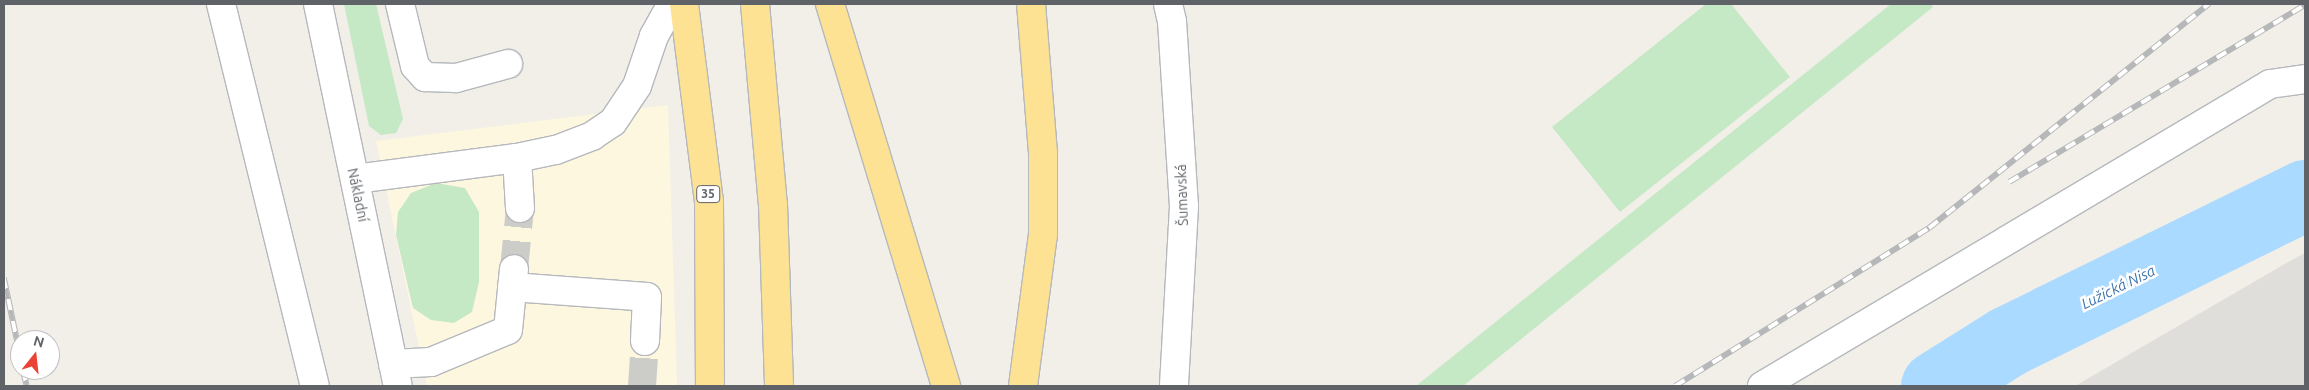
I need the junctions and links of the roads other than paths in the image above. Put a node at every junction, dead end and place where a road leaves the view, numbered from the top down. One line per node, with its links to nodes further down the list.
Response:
1 (220, 4): 17 (street)
2 (318, 4): 13 (street, Nákladní)
3 (400, 4): 10 (street)
4 (672, 4): 12 (street)
5 (684, 4): 18 (highway, 35)
6 (755, 4): 19 (highway)
7 (830, 4): 20 (highway)
8 (1031, 4): 21 (highway)
9 (1168, 4): 22 (street, Šumavská)
10 (508, 64)
11 (2305, 79): 23 (street)
12 (517, 158): 13 (street); 14 (street)
13 (355, 179): 16 (street, Nákladní)
14 (520, 208)
15 (645, 341): 16 (street)
16 (396, 375)
17 (315, 386)
18 (710, 386)
19 (779, 386)
20 (946, 386)
21 (1023, 386)
22 (1174, 386)
23 (1762, 386)

